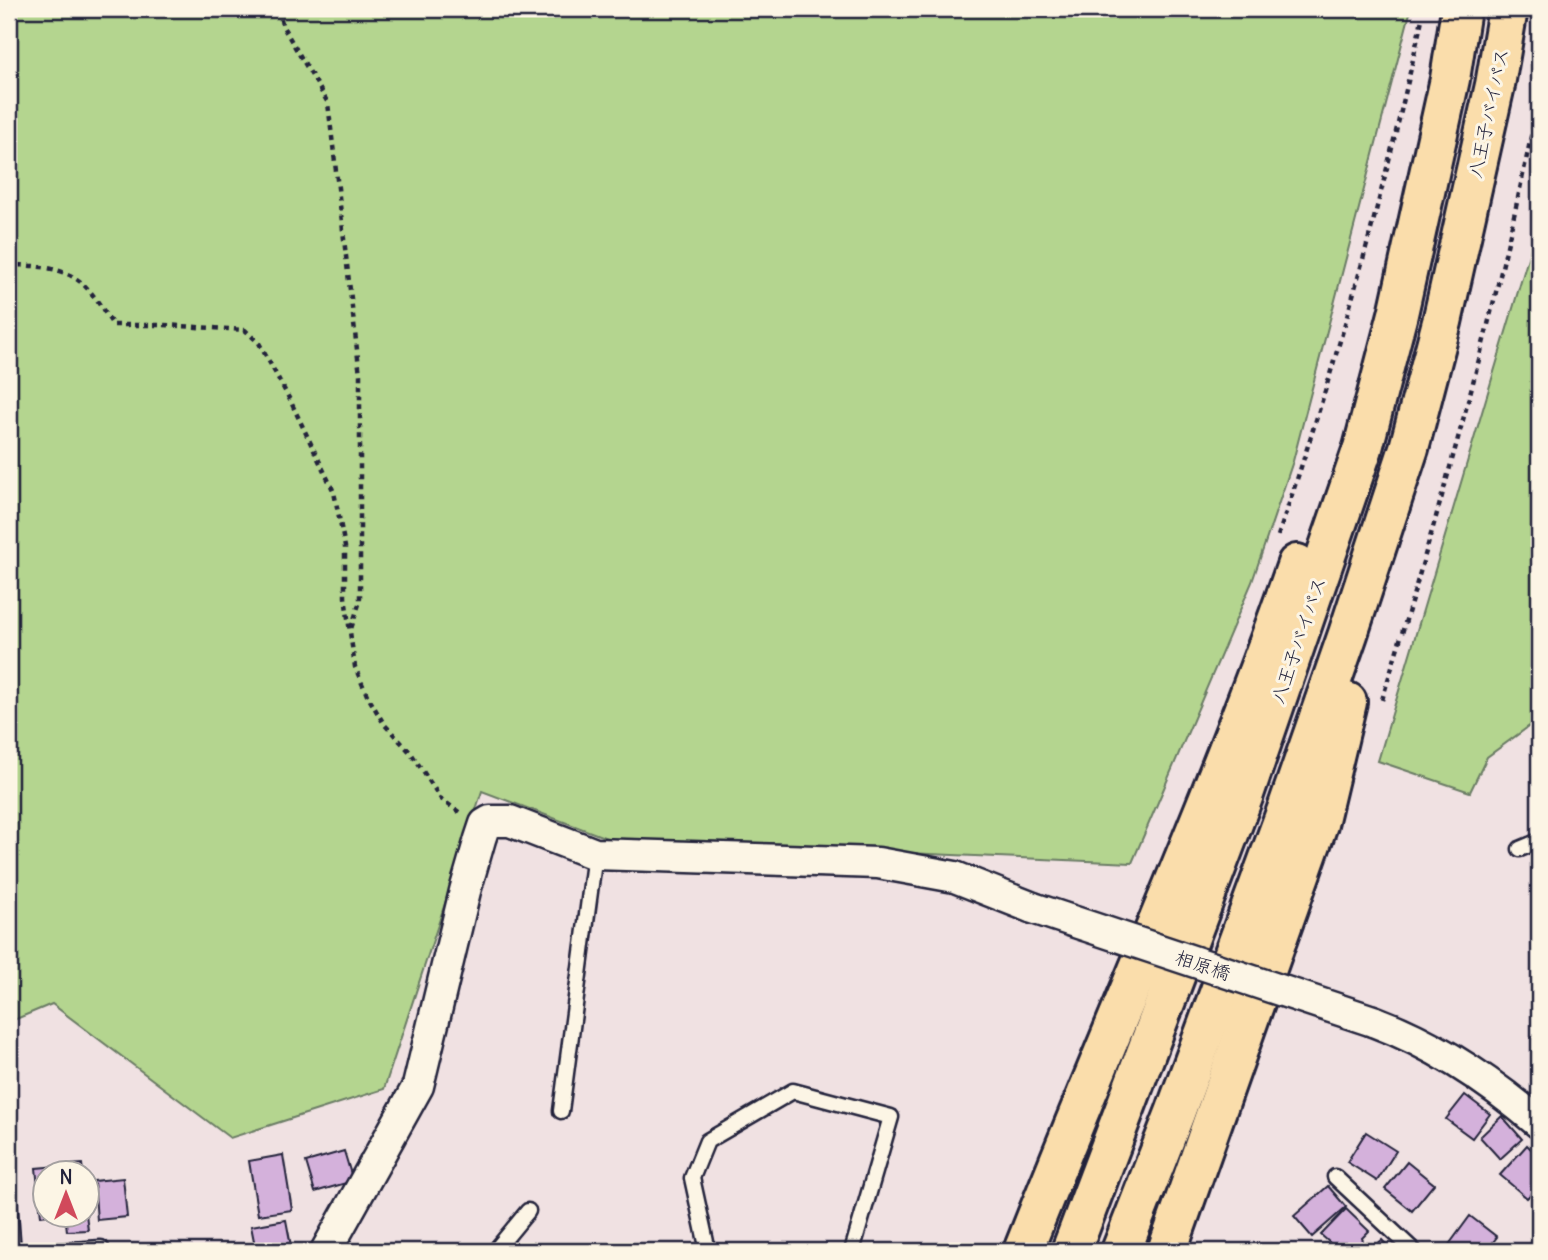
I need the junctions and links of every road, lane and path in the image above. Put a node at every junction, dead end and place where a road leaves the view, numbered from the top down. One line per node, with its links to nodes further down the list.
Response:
1 (279, 9): 10 (path)
2 (1424, 9): 9 (path)
3 (1461, 9): 5 (highway, 八王子バイパス)
4 (1508, 9): 8 (highway, 八王子バイパス)
5 (1450, 79): 28 (highway); 29 (highway, 八王子バイパス)
6 (1539, 96): 11 (path)
7 (9, 265): 10 (path)
8 (1409, 448): 30 (highway, 八王子バイパス); 31 (highway)
9 (1276, 542)
10 (350, 634): 12 (path)
11 (1381, 704)
12 (485, 824): 15 (street, 相原橋); 24 (street)
13 (1539, 841): 14 (lane)
14 (1520, 849)
15 (595, 854): 16 (lane); 17 (street, 相原橋, bridge)
16 (561, 1111)
17 (1539, 1123)
18 (1335, 1177): 32 (lane)
19 (9, 1200): 22 (lane)
20 (528, 1211): 25 (lane)
21 (101, 1248): 23 (lane)
22 (13, 1251)
23 (57, 1251)
24 (326, 1251)
25 (495, 1251)
26 (708, 1251): 27 (lane)
27 (852, 1251)
28 (1023, 1251)
29 (1070, 1251)
30 (1121, 1251)
31 (1167, 1251)
32 (1413, 1251)

